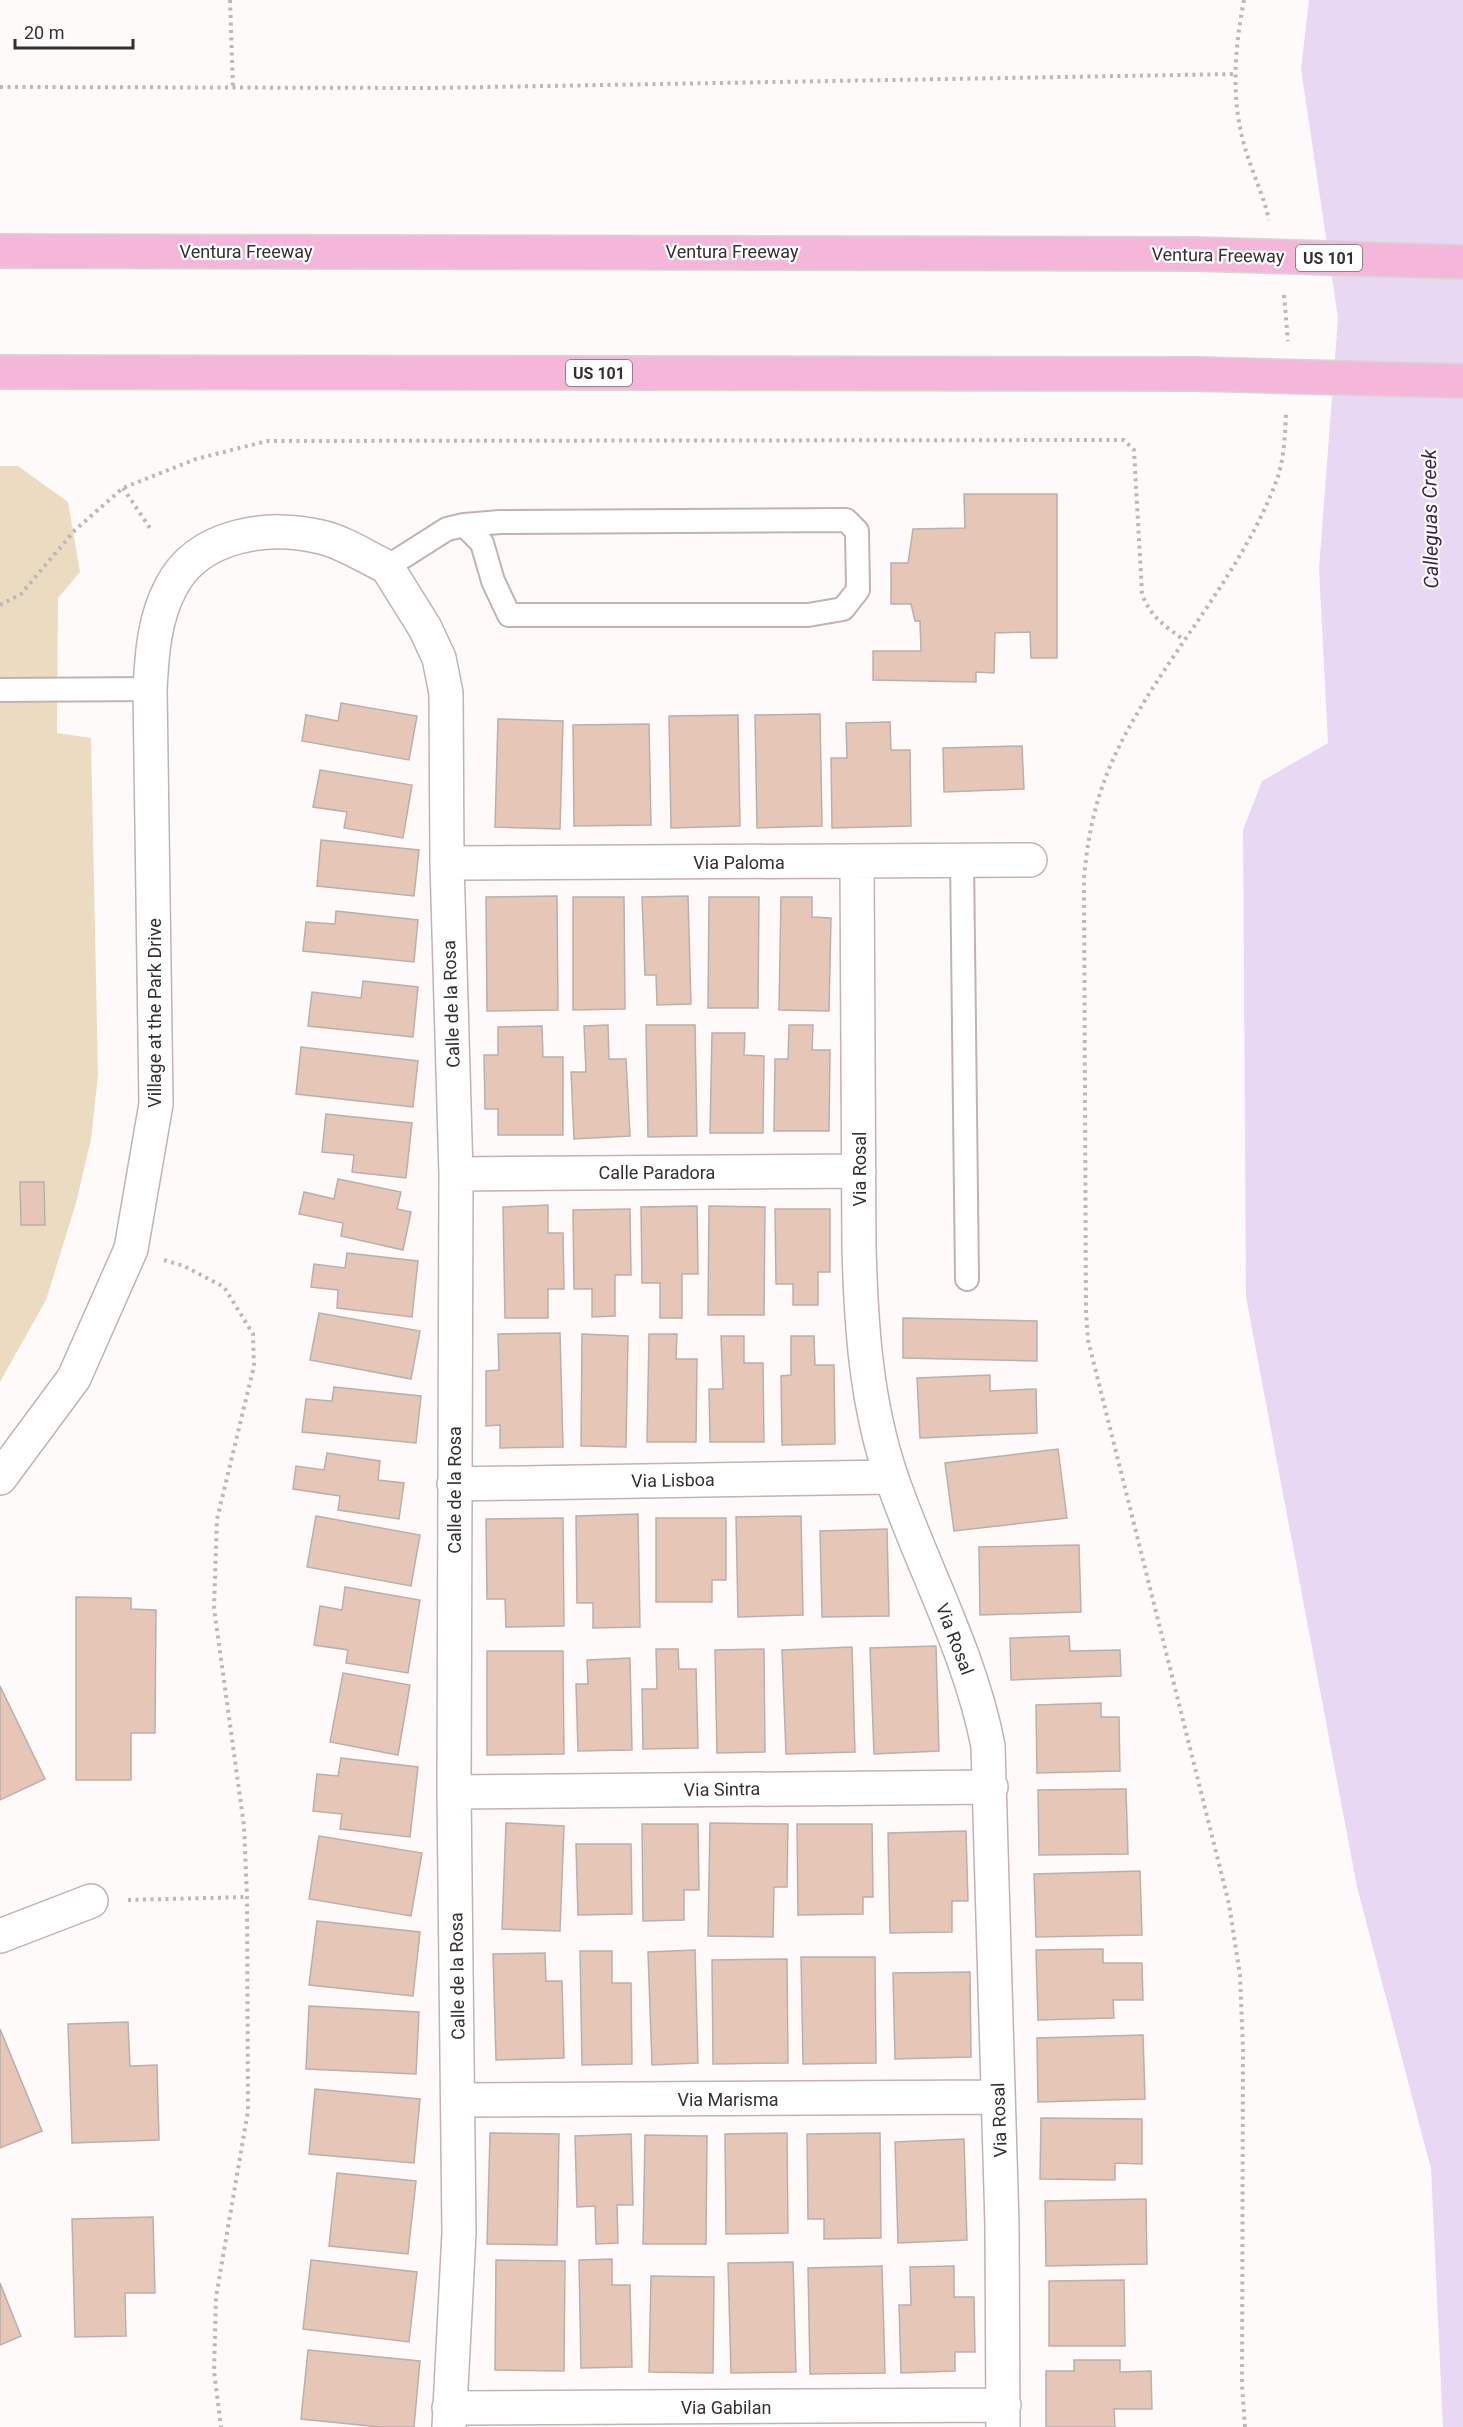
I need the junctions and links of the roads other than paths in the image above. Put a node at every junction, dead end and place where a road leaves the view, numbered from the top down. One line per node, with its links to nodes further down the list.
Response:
1 (0, 251): 2 (highway, Ventura Freeway / US 101, bridge)
2 (1463, 262)
3 (0, 372): 4 (highway, US 101, bridge)
4 (1463, 381)
5 (464, 525): 5 (lane); 6 (lane)
6 (387, 567): 7 (street, Village at the Park Drive); 12 (street, Calle de la Rosa)
7 (150, 689): 8 (lane); 17 (street, Village at the Park Drive)
8 (0, 690)
9 (962, 860): 10 (street, Via Paloma); 11 (street, Via Paloma); 15 (lane)
10 (1030, 860)
11 (857, 861): 12 (street, Via Paloma); 13 (street, Via Rosal)
12 (447, 863): 14 (street, Calle de la Rosa)
13 (859, 1171): 14 (street, Calle Paradora); 16 (street, Via Rosal)
14 (456, 1174): 18 (street, Calle de la Rosa)
15 (967, 1279)
16 (891, 1477): 18 (street, Via Lisboa); 19 (street, Via Rosal)
17 (0, 1478)
18 (454, 1484): 20 (street, Calle de la Rosa)
19 (991, 1787): 20 (street, Via Sintra); 23 (street, Via Rosal)
20 (454, 1792): 24 (street, Calle de la Rosa)
21 (91, 1900): 22 (street)
22 (0, 1936)
23 (998, 2097): 24 (street, Via Marisma); 25 (street, Via Rosal)
24 (458, 2100): 26 (street, Calle de la Rosa)
25 (1004, 2416): 26 (street, Via Gabilan)
26 (449, 2418)

